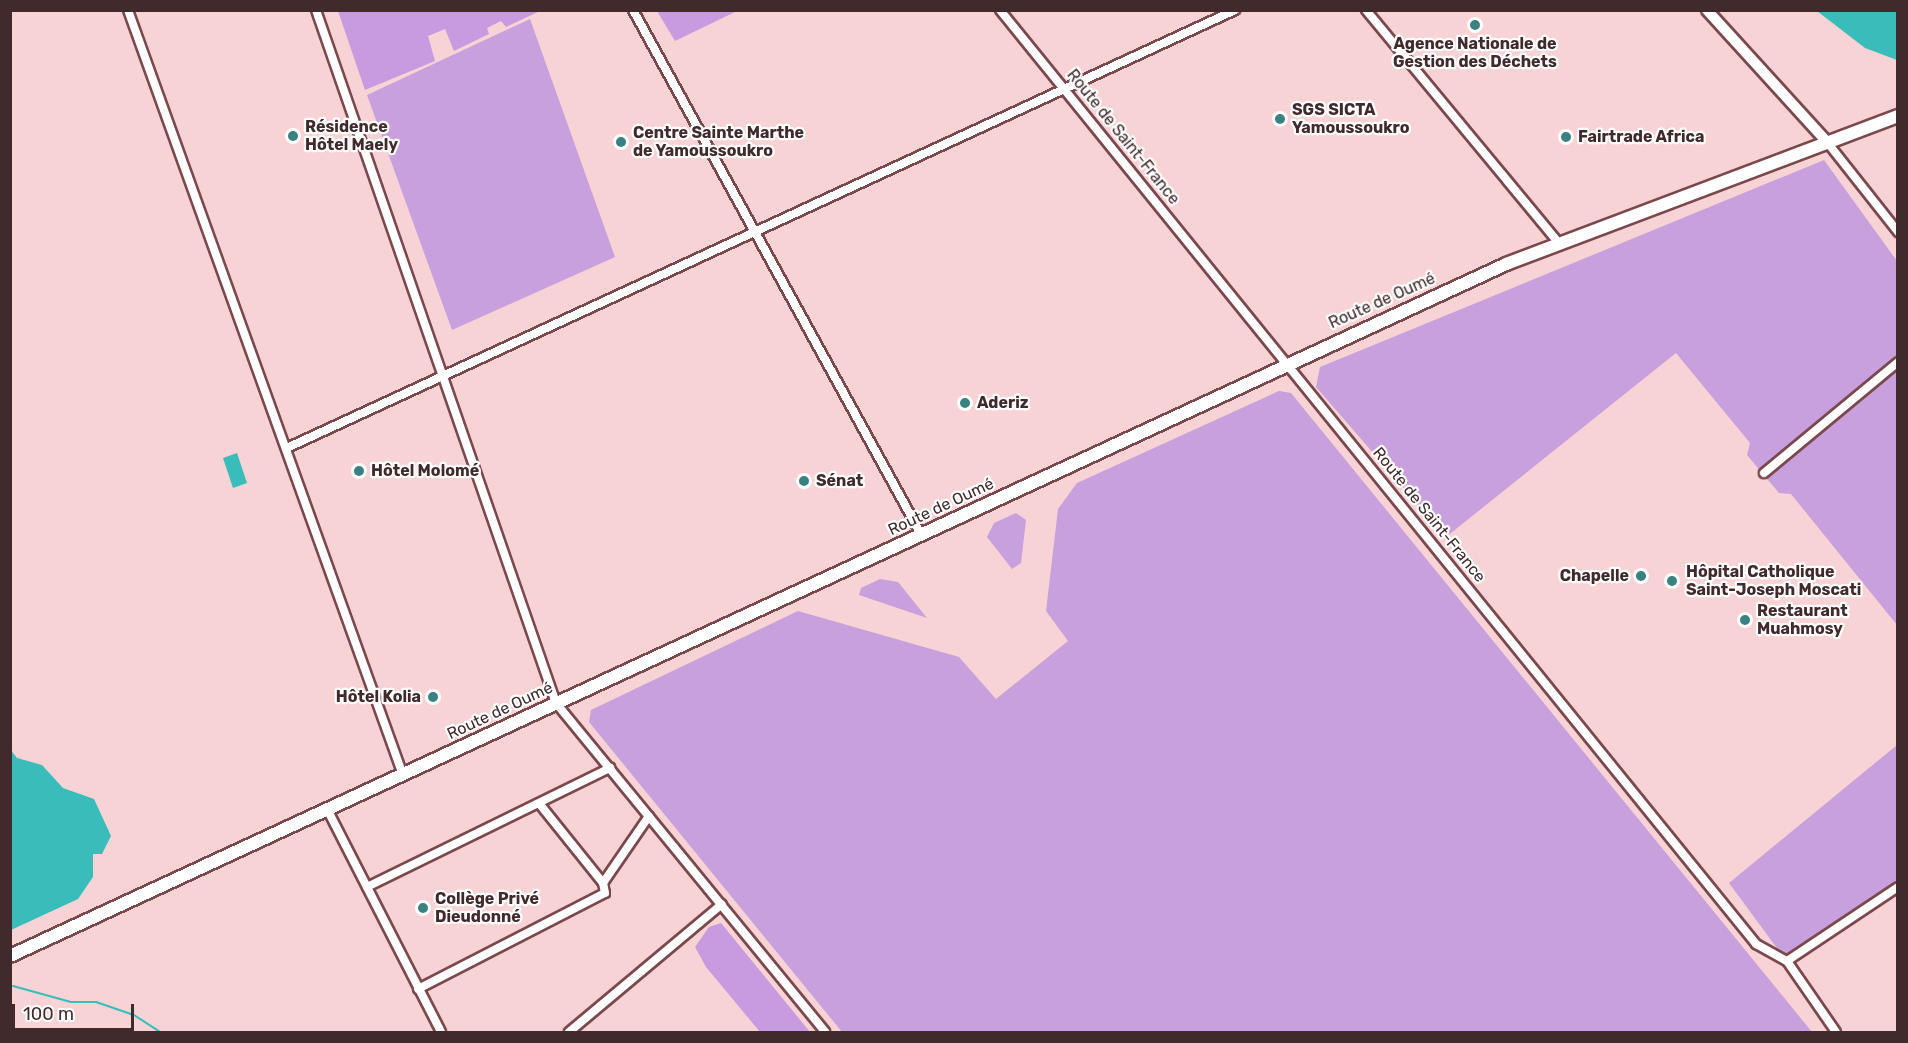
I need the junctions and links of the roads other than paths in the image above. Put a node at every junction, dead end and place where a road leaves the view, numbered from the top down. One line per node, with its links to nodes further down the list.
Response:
1 (128, 10): 17 (street)
2 (316, 10): 16 (street)
3 (633, 10): 11 (street)
4 (1000, 10): 8 (street, Route de Saint-France)
5 (1235, 10): 8 (street)
6 (1366, 10): 13 (street)
7 (1707, 10): 10 (street)
8 (1066, 90): 11 (street); 15 (street, Route de Saint-France)
9 (1898, 116): 10 (main road, Route de Oumé)
10 (1827, 142): 12 (street); 13 (main road, Route de Oumé)
11 (756, 231): 16 (street); 19 (street)
12 (1898, 232)
13 (1558, 242): 15 (main road, Route de Oumé)
14 (1898, 362): 18 (street)
15 (1284, 364): 19 (main road, Route de Oumé); 31 (street, Route de Saint-France)
16 (443, 375): 17 (street); 20 (street)
17 (289, 447): 22 (street)
18 (1764, 473)
19 (921, 534): 20 (main road, Route de Oumé)
20 (556, 703): 21 (street); 22 (main road, Route de Oumé)
21 (610, 768): 23 (street); 25 (street)
22 (403, 776): 24 (main road, Route de Oumé)
23 (539, 803): 26 (street); 27 (street)
24 (327, 809): 27 (street); 30 (main road, Route de Oumé)
25 (649, 816): 26 (street); 29 (street)
26 (603, 884): 32 (street)
27 (367, 887): 32 (street)
28 (1898, 887): 31 (street)
29 (722, 904): 34 (street); 35 (street)
30 (10, 956)
31 (1786, 961): 36 (street, Route de Saint-France)
32 (418, 989): 33 (street)
33 (441, 1032)
34 (569, 1032)
35 (825, 1032)
36 (1836, 1032)

